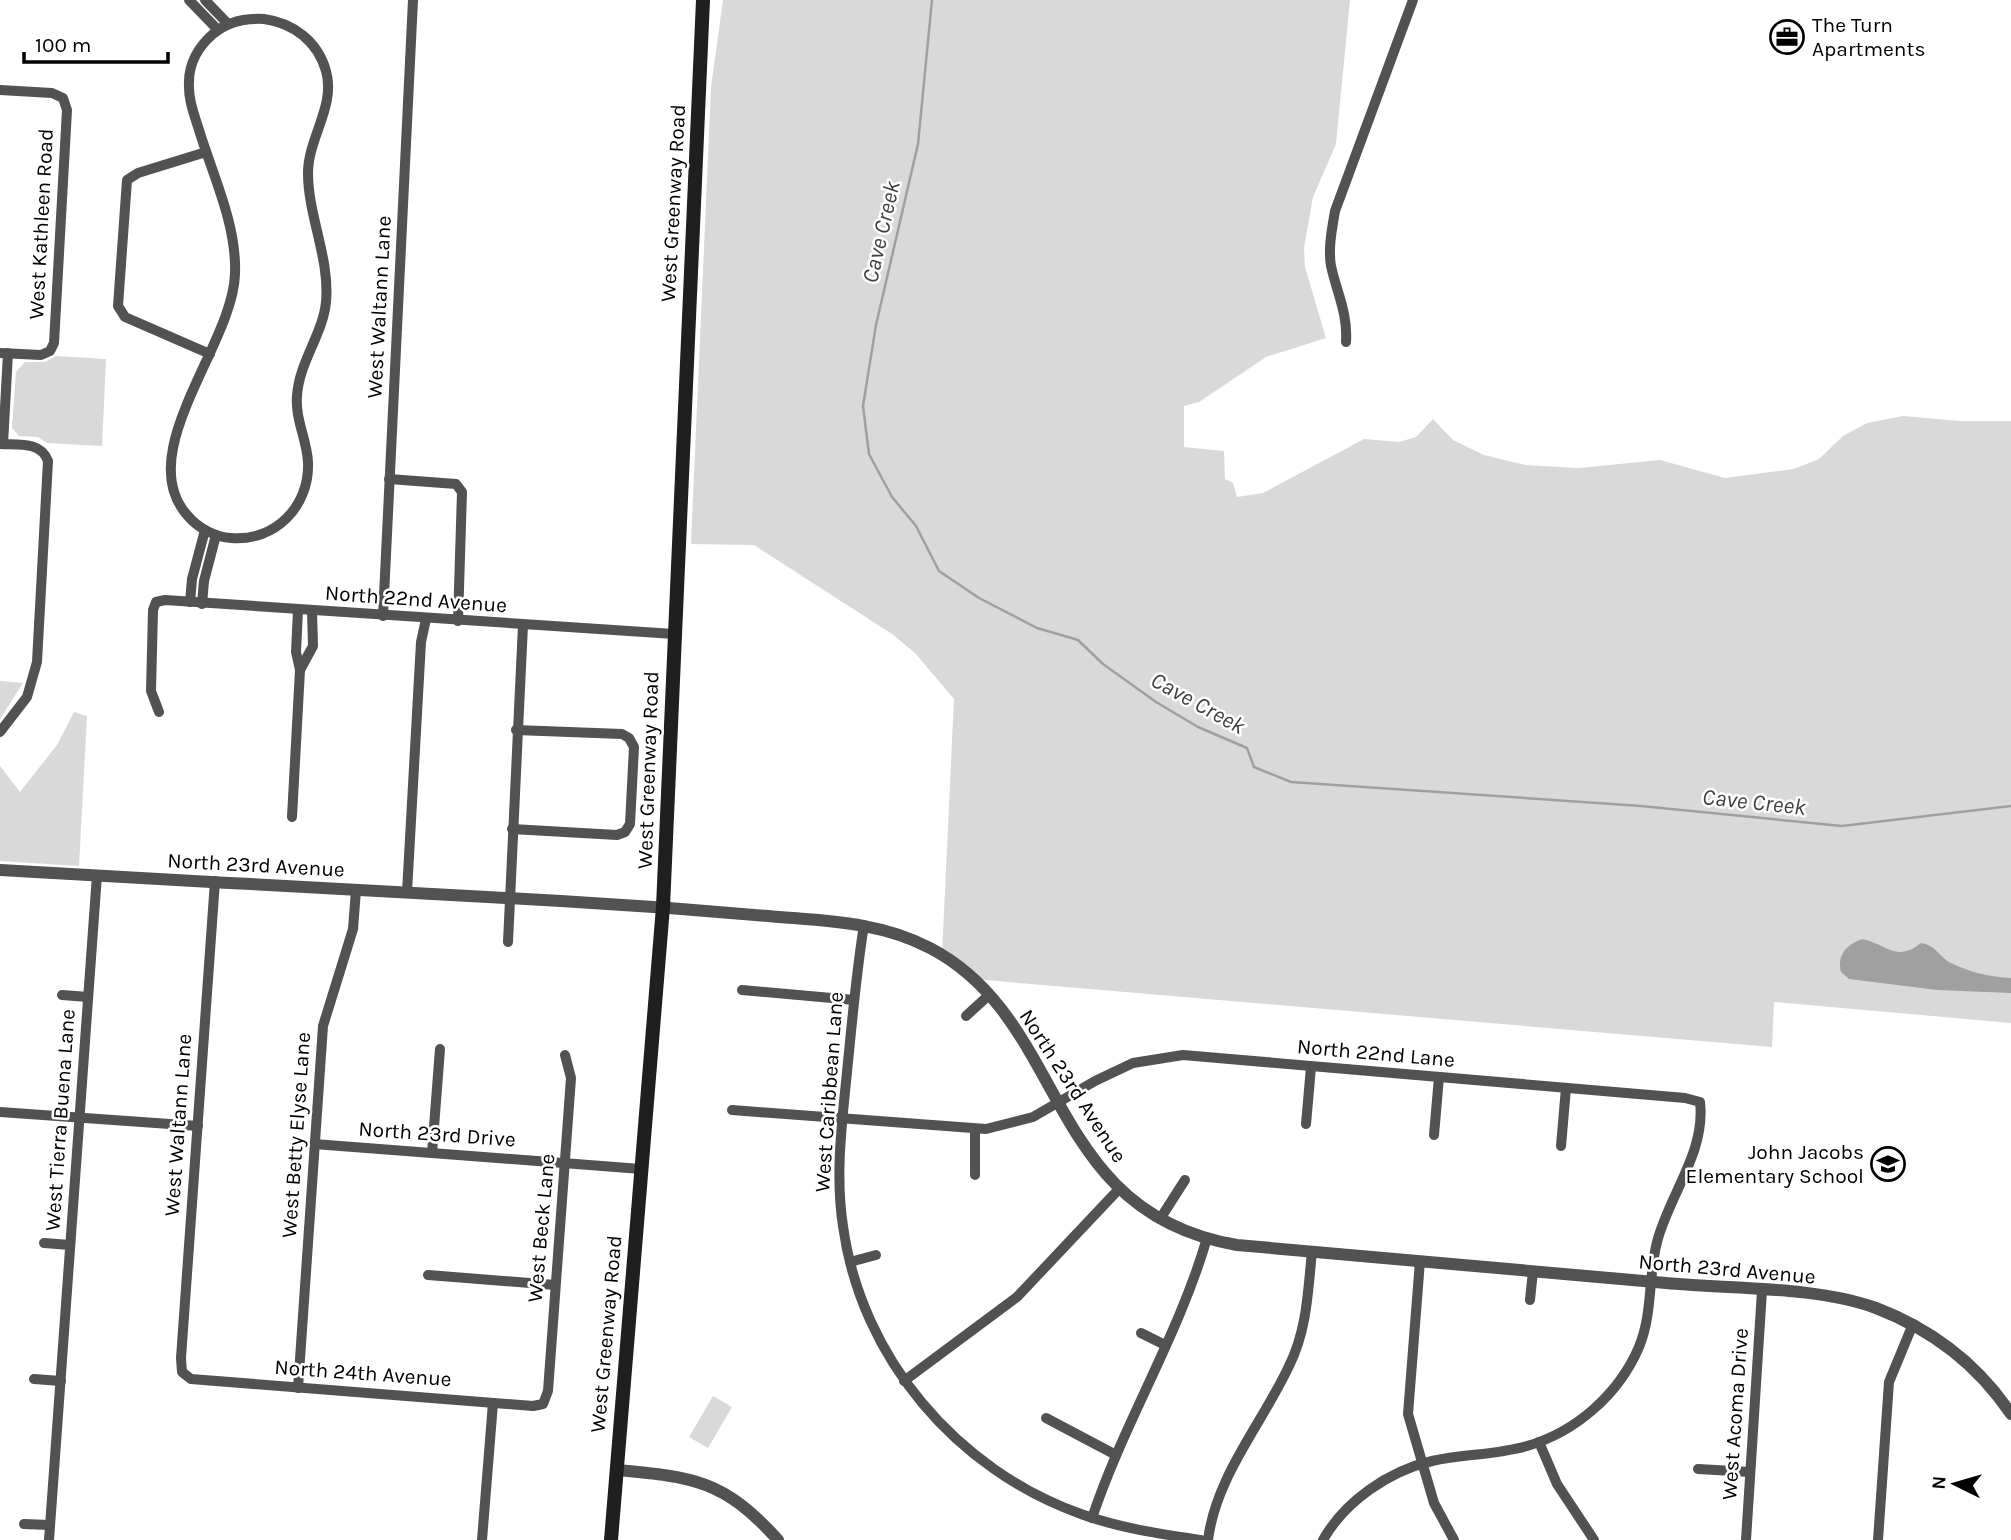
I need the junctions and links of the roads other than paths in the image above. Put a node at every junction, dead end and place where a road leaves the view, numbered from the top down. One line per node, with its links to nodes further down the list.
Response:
1 (189, 0): 7 (street)
2 (205, 0): 6 (street)
3 (413, 0): 14 (street, West Waltann Lane)
4 (704, 0): 26 (main road, West Greenway Road)
5 (1413, 0): 10 (street)
6 (228, 24): 7 (street); 15 (street)
7 (218, 30): 9 (street)
8 (0, 90): 11 (street, West Kathleen Road)
9 (206, 152): 12 (street); 12 (street)
10 (1346, 342)
11 (4, 353): 13 (street)
12 (210, 354): 15 (street)
13 (1, 444): 32 (street)
14 (390, 479): 22 (street, West Waltann Lane); 24 (street)
15 (210, 532): 16 (street); 17 (street)
16 (195, 566): 17 (street); 18 (street)
17 (206, 569): 19 (street)
18 (190, 602): 19 (street, North 22nd Avenue); 30 (street, North 22nd Avenue)
19 (202, 604): 20 (street, North 22nd Avenue)
20 (298, 610): 21 (street, North 22nd Avenue); 27 (street)
21 (312, 611): 22 (street, North 22nd Avenue); 28 (street)
22 (383, 616): 23 (street, North 22nd Avenue)
23 (426, 619): 24 (street, North 22nd Avenue); 39 (street)
24 (458, 621): 25 (street, North 22nd Avenue)
25 (523, 625): 26 (street, North 22nd Avenue); 31 (street)
26 (674, 634): 41 (main road, West Greenway Road)
27 (296, 645): 28 (street); 29 (street)
28 (313, 646): 29 (street)
29 (300, 670): 33 (street)
30 (159, 712)
31 (516, 730): 34 (street); 34 (street)
32 (0, 732)
33 (292, 817)
34 (512, 828): 40 (street)
35 (0, 870): 36 (street, North 23rd Avenue)
36 (97, 875): 37 (street, North 23rd Avenue); 47 (street, West Tierra Buena Lane)
37 (215, 881): 38 (street, North 23rd Avenue); 61 (street, West Waltann Lane)
38 (356, 890): 39 (street, North 23rd Avenue); 64 (street, West Betty Elyse Lane)
39 (407, 892): 40 (street, North 23rd Avenue)
40 (509, 898): 41 (street, North 23rd Avenue); 43 (street)
41 (663, 906): 42 (street, North 23rd Avenue); 68 (main road, West Greenway Road)
42 (864, 925): 46 (street, North 23rd Avenue); 48 (street, West Caribbean Lane)
43 (508, 942)
44 (742, 990): 48 (street)
45 (61, 995): 47 (street, West Tierra Buena Lane)
46 (989, 995): 49 (street); 55 (street, North 23rd Avenue)
47 (88, 997): 58 (street, West Tierra Buena Lane)
48 (854, 1000): 59 (street, West Caribbean Lane)
49 (966, 1016)
50 (440, 1049): 66 (street)
51 (565, 1055): 67 (street, West Beck Lane)
52 (1311, 1067): 53 (street, North 22nd Lane); 55 (street, North 22nd Lane); 60 (street)
53 (1439, 1077): 54 (street, North 22nd Lane); 63 (street)
54 (1566, 1088): 65 (street); 82 (street, North 22nd Lane)
55 (1058, 1103): 62 (street, North 22nd Lane); 71 (street, North 23rd Avenue)
56 (733, 1110): 59 (street, North 22nd Lane)
57 (0, 1112): 58 (street)
58 (80, 1118): 61 (street); 75 (street, West Tierra Buena Lane)
59 (843, 1119): 62 (street, North 22nd Lane); 79 (street, West Caribbean Lane)
60 (1306, 1124)
61 (198, 1126): 89 (street, West Waltann Lane)
62 (975, 1130): 69 (street)
63 (1434, 1135)
64 (314, 1144): 66 (street, North 23rd Drive); 93 (street, West Betty Elyse Lane)
65 (1562, 1146)
66 (432, 1153): 67 (street, North 23rd Drive)
67 (565, 1164): 68 (street, North 23rd Drive); 83 (street, West Beck Lane)
68 (641, 1169): 102 (main road, West Greenway Road)
69 (975, 1175)
70 (1185, 1180): 72 (street)
71 (1118, 1189): 72 (street, North 23rd Avenue); 92 (street)
72 (1160, 1219): 73 (street, North 23rd Avenue)
73 (1207, 1238): 76 (street, North 23rd Avenue); 88 (street)
74 (44, 1243): 75 (street, West Tierra Buena Lane)
75 (70, 1245): 91 (street, West Tierra Buena Lane)
76 (1312, 1251): 78 (street, North 23rd Avenue); 112 (street)
77 (876, 1255): 79 (street)
78 (1420, 1261): 80 (street, North 23rd Avenue); 100 (street)
79 (850, 1262): 92 (street, West Caribbean Lane)
80 (1533, 1271): 82 (street, North 23rd Avenue); 85 (street)
81 (428, 1275): 83 (street)
82 (1652, 1281): 84 (street, North 23rd Avenue); 98 (street)
83 (555, 1285): 95 (street, West Beck Lane)
84 (1762, 1291): 86 (street, North 23rd Avenue); 103 (street, West Acoma Drive)
85 (1530, 1300)
86 (1913, 1324): 96 (street, North 23rd Avenue); 117 (street)
87 (1141, 1333): 88 (street)
88 (1165, 1345): 99 (street)
89 (182, 1372): 93 (street, North 24th Avenue)
90 (34, 1379): 91 (street)
91 (61, 1381): 106 (street, West Tierra Buena Lane)
92 (904, 1381): 104 (street, West Caribbean Lane)
93 (298, 1388): 94 (street, North 24th Avenue)
94 (493, 1403): 95 (street, North 24th Avenue); 108 (street)
95 (543, 1404)
96 (2011, 1414)
97 (1046, 1418): 99 (street)
98 (1539, 1442): 100 (street); 115 (street)
99 (1116, 1455): 104 (street)
100 (1421, 1464): 113 (street); 114 (street)
101 (1698, 1469): 103 (street)
102 (617, 1471): 109 (main road, West Greenway Road); 110 (street)
103 (1750, 1472): 116 (street, West Acoma Drive)
104 (1092, 1518): 111 (street, West Caribbean Lane)
105 (24, 1524): 106 (street)
106 (50, 1525): 107 (street, West Tierra Buena Lane)
107 (49, 1540)
108 (482, 1540)
109 (611, 1540)
110 (778, 1540)
111 (1201, 1540)
112 (1208, 1540)
113 (1323, 1540)
114 (1454, 1540)
115 (1594, 1540)
116 (1746, 1540)
117 (1878, 1540)

